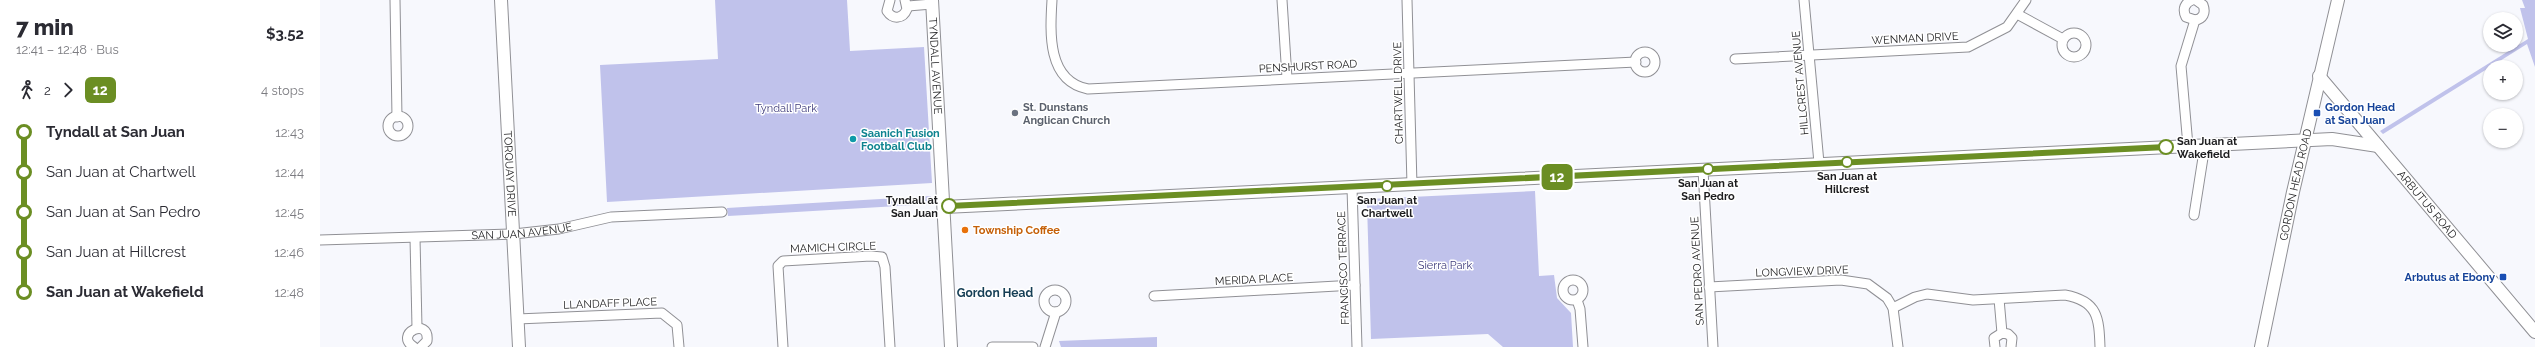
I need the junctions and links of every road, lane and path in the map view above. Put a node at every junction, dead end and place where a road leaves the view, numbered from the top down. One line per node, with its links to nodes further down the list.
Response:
1 (395, 0): 23 (street)
2 (501, 0): 35 (street, TORQUAY DRIVE)
3 (890, 0): 13 (street)
4 (1052, 0): 22 (street, PENSHURST ROAD)
5 (1282, 0): 22 (street)
6 (1408, 0): 20 (street, CHARTWELL DRIVE)
7 (1804, 0): 17 (street, HILLCREST AVENUE)
8 (2026, 0): 14 (street, WENMAN DRIVE)
9 (2192, 0): 15 (street)
10 (2196, 0): 15 (street)
11 (2338, 0): 21 (street, GORDON HEAD ROAD)
12 (932, 2): 13 (street); 32 (street, TYNDALL AVENUE)
13 (906, 3)
14 (2017, 14): 16 (street); 17 (street, WENMAN DRIVE)
15 (2195, 20): 26 (street)
16 (2063, 39)
17 (1810, 56): 18 (street, WENMAN DRIVE); 28 (street, HILLCREST AVENUE)
18 (1735, 59)
19 (1636, 62): 20 (street, PENSHURST ROAD)
20 (1409, 73): 22 (street, PENSHURST ROAD); 30 (street, CHARTWELL DRIVE)
21 (2319, 76): 24 (street, GORDON HEAD ROAD); 27 (street, ARBUTUS ROAD)
22 (1287, 78)
23 (397, 117)
24 (2305, 141): 25 (street); 27 (street); 66 (street, GORDON HEAD ROAD)
25 (2204, 145): 26 (street); 34 (street)
26 (2188, 146): 28 (street)
27 (2378, 146): 48 (street, ARBUTUS ROAD)
28 (1818, 163): 29 (street)
29 (1704, 170): 30 (street); 39 (street, SAN PEDRO AVENUE)
30 (1412, 185): 31 (street)
31 (1352, 188): 32 (street); 38 (street, FRANCISCO TERRACE)
32 (944, 207): 55 (street, TYNDALL AVENUE)
33 (722, 212): 35 (street, SAN JUAN AVENUE)
34 (2194, 215)
35 (514, 234): 36 (street, SAN JUAN AVENUE); 45 (street, TORQUAY DRIVE)
36 (415, 238): 37 (street, SAN JUAN AVENUE); 46 (street)
37 (320, 240)
38 (1355, 285): 40 (street, MERIDA PLACE); 59 (street, FRANCISCO TERRACE)
39 (1709, 287): 43 (street, LONGVIEW DRIVE); 61 (street, SAN PEDRO AVENUE)
40 (1154, 296)
41 (1999, 299): 43 (street); 47 (street); 65 (street)
42 (1577, 300): 60 (street)
43 (1893, 308): 62 (street)
44 (1056, 312): 58 (street)
45 (517, 319): 51 (street, TORQUAY DRIVE); 52 (street, LLANDAFF PLACE)
46 (417, 327): 49 (street); 50 (street)
47 (2002, 332): 63 (street); 64 (street)
48 (2535, 332)
49 (414, 347)
50 (421, 347)
51 (519, 347)
52 (679, 347)
53 (783, 347): 54 (street, MAMICH CIRCLE)
54 (890, 347)
55 (950, 347)
56 (992, 347): 57 (street)
57 (1033, 347)
58 (1045, 347)
59 (1357, 347)
60 (1583, 347)
61 (1713, 347)
62 (1898, 347)
63 (1995, 347)
64 (2011, 347)
65 (2100, 347)
66 (2261, 347)

